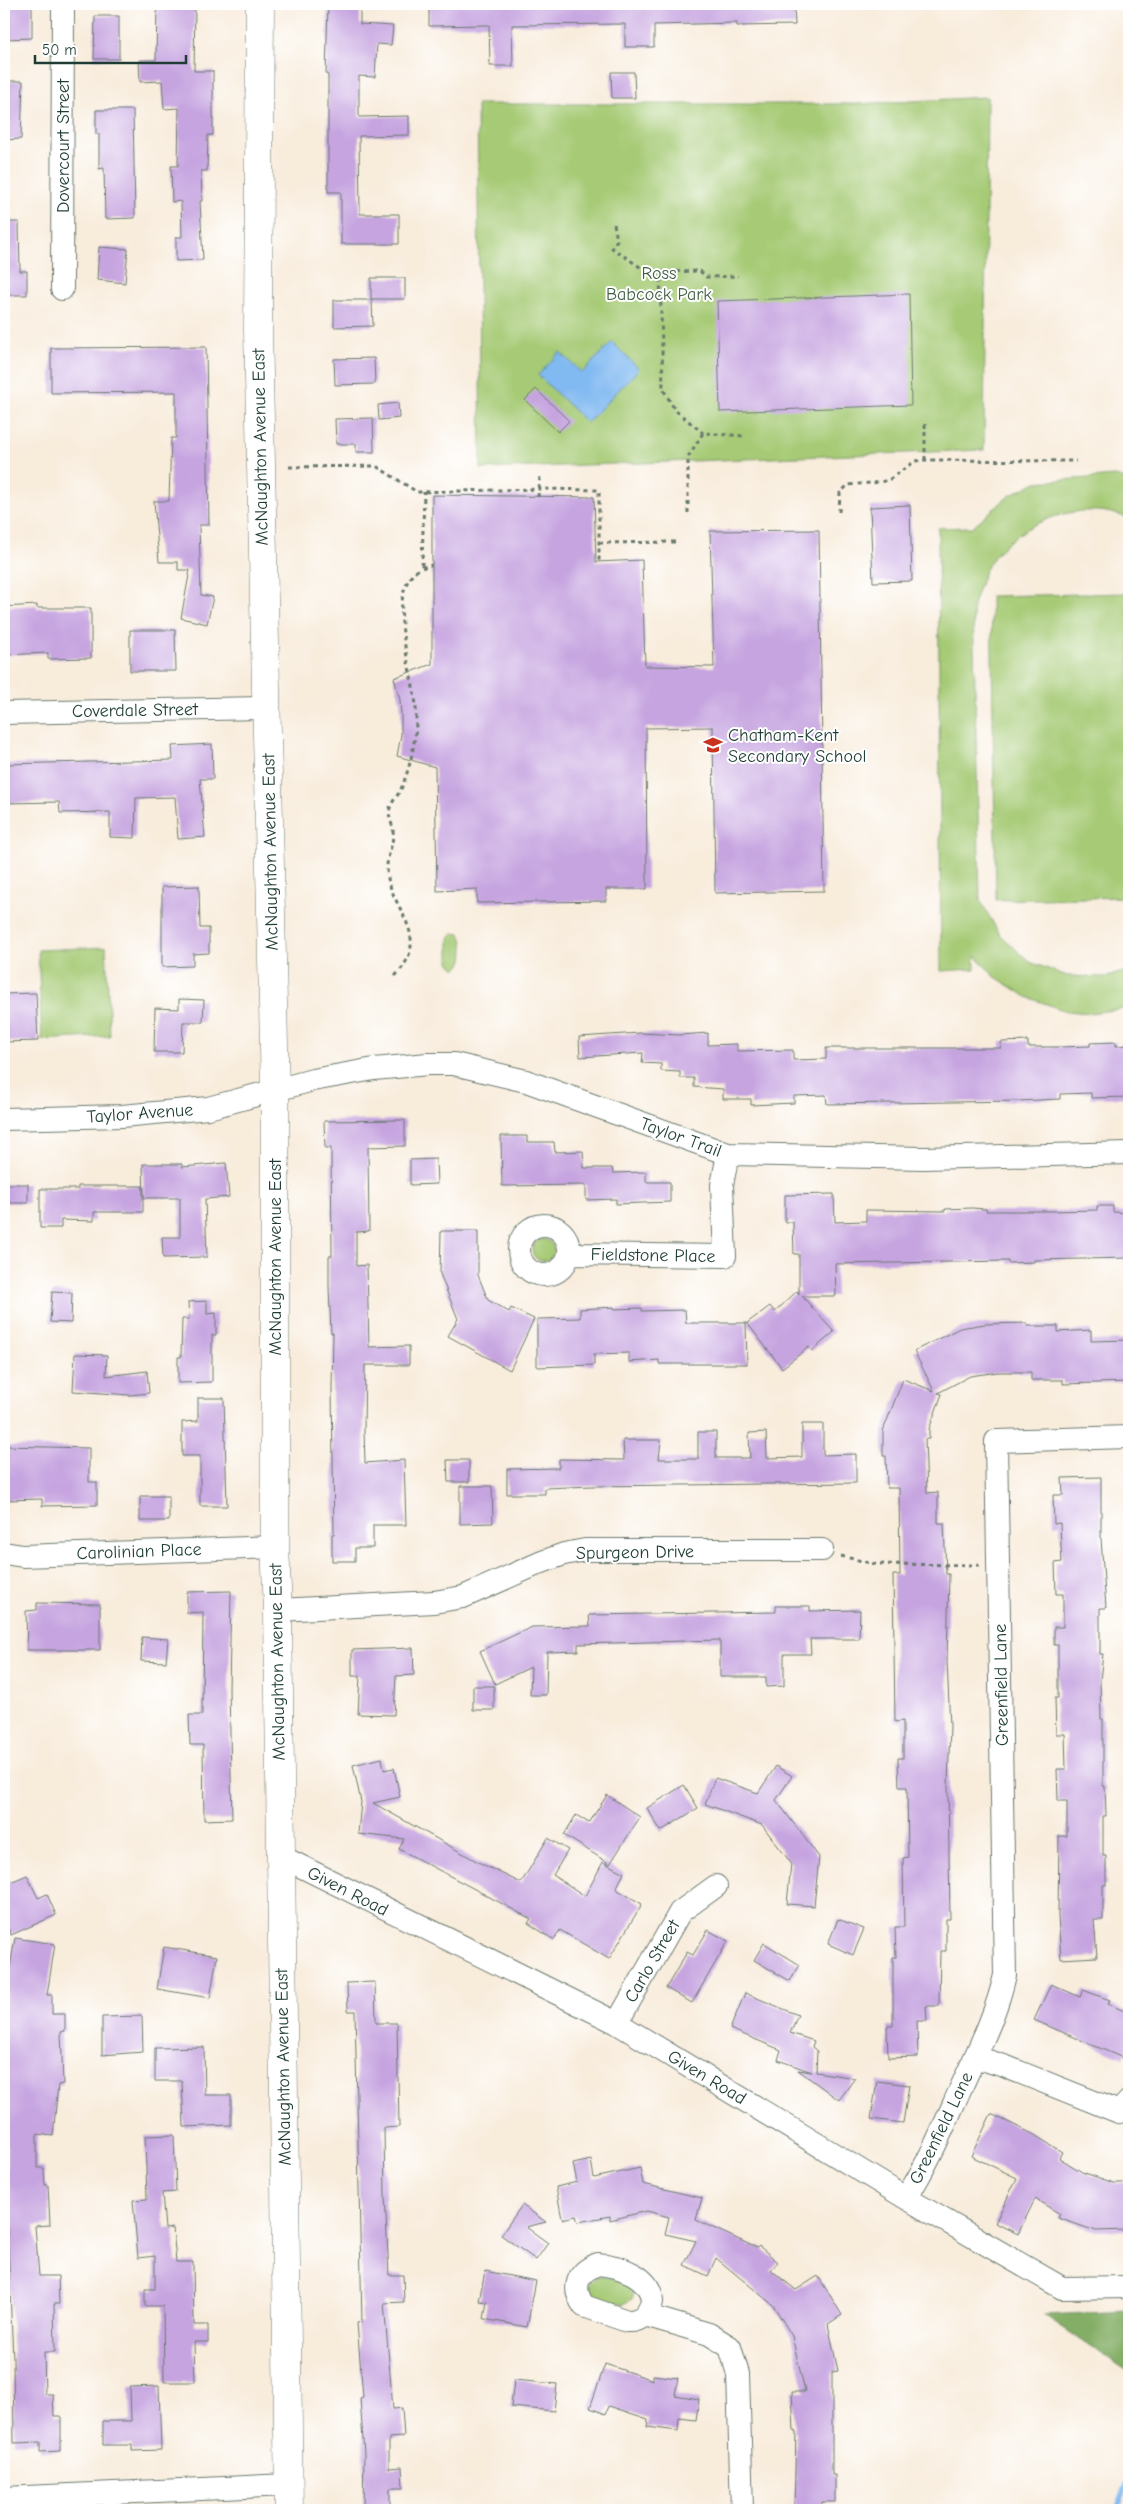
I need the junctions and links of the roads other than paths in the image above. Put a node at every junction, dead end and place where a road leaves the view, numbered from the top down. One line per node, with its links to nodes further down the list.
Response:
1 (63, 4): 3 (street, Dovercourt Street)
2 (260, 4): 4 (main road, McNaughton Avenue East)
3 (62, 289)
4 (266, 708): 5 (street, Coverdale Street); 6 (main road, McNaughton Avenue East)
5 (4, 713)
6 (275, 1092): 7 (street, Taylor Avenue); 9 (street, Taylor Trail); 12 (main road, McNaughton Avenue East)
7 (4, 1118)
8 (1129, 1153): 9 (street, Taylor Trail)
9 (728, 1154): 10 (street, Fieldstone Place)
10 (569, 1254)
11 (1129, 1437): 19 (street, Greenfield Lane)
12 (275, 1547): 14 (street, Carolinian Place); 15 (main road, McNaughton Avenue East)
13 (822, 1550): 15 (street, Spurgeon Drive)
14 (4, 1554)
15 (278, 1610): 16 (main road, McNaughton Avenue East)
16 (280, 1856): 18 (street, Given Road); 25 (main road, McNaughton Avenue East)
17 (716, 1886): 18 (street, Carlo Street)
18 (616, 2023): 21 (street, Given Road)
19 (975, 2057): 20 (street, Greenfield Lane); 21 (street, Greenfield Lane)
20 (1129, 2100)
21 (906, 2198): 22 (street, Given Road)
22 (1129, 2287)
23 (645, 2315): 26 (street)
24 (4, 2498): 25 (street)
25 (288, 2498)
26 (742, 2510)

